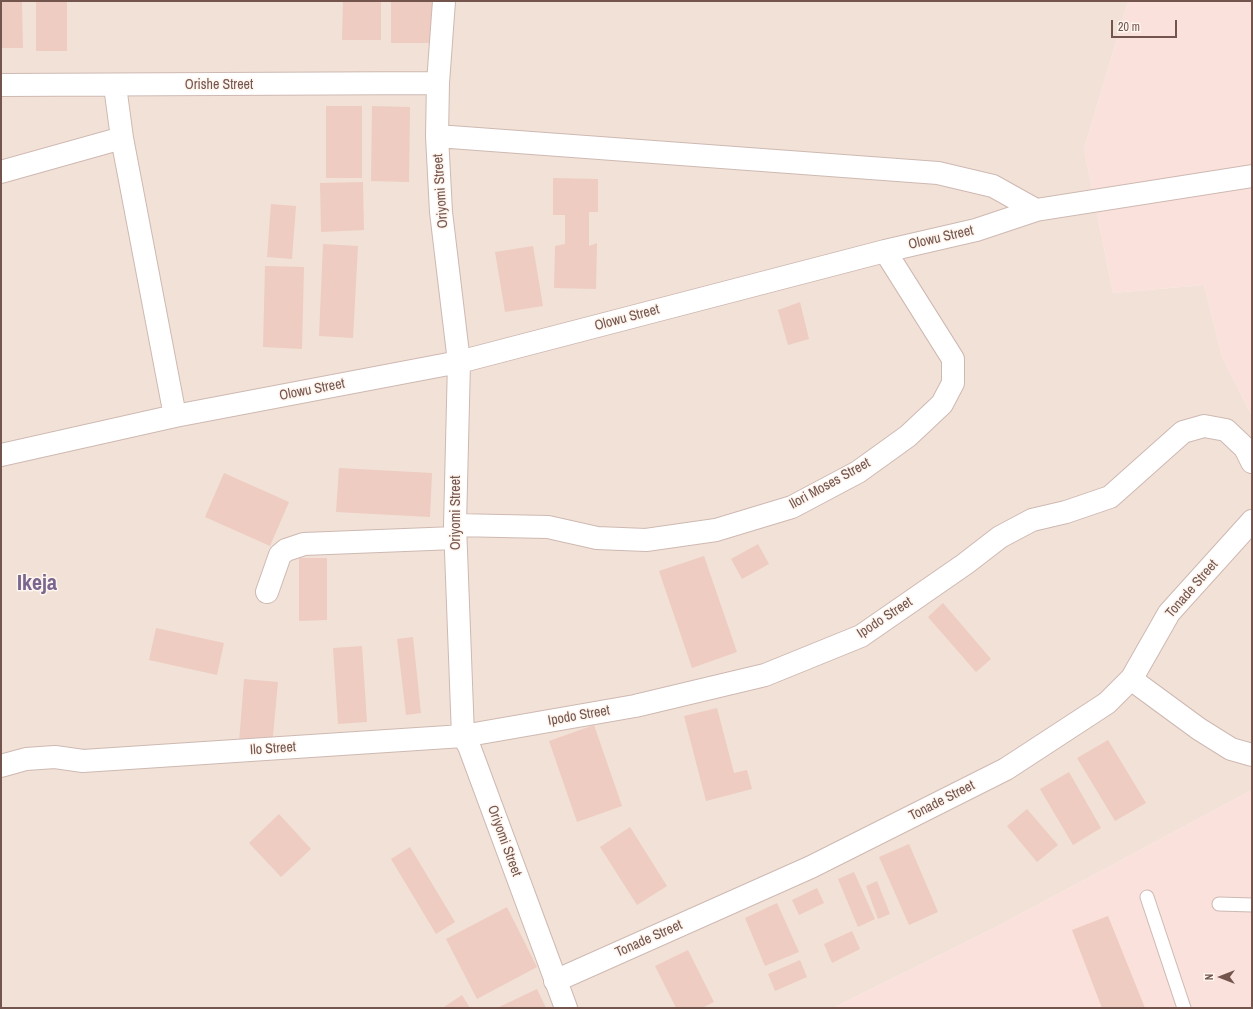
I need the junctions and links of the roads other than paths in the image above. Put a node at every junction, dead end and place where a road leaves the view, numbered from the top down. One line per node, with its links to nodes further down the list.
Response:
1 (444, 1): 2 (street, Oriyomi Street)
2 (438, 83): 4 (street, Orishe Street); 5 (street, Oriyomi Street)
3 (1, 85): 4 (street, Orishe Street)
4 (115, 86): 6 (street)
5 (437, 136): 9 (street); 11 (street, Oriyomi Street)
6 (122, 138): 7 (street); 12 (street)
7 (1, 172)
8 (1252, 176): 9 (street, Olowu Street)
9 (1036, 210): 10 (street, Olowu Street)
10 (885, 251): 11 (street, Olowu Street); 16 (street, Ilori Moses Street)
11 (459, 362): 12 (street, Olowu Street); 16 (street, Oriyomi Street)
12 (176, 416): 13 (street, Olowu Street)
13 (1, 456)
14 (1252, 462): 19 (street, Ipodo Street)
15 (1252, 521): 18 (street, Tonade Street)
16 (455, 532): 17 (street, Ilori Moses Street); 19 (street, Oriyomi Street)
17 (267, 592)
18 (1132, 678): 20 (street); 25 (street, Tonade Street)
19 (463, 736): 21 (street, Ilo Street); 25 (street, Oriyomi Street)
20 (1252, 755)
21 (1, 766)
22 (1147, 897): 27 (lane)
23 (1219, 904): 24 (lane)
24 (1252, 904)
25 (555, 982): 26 (street, Oriyomi Street)
26 (566, 1008)
27 (1184, 1008)

